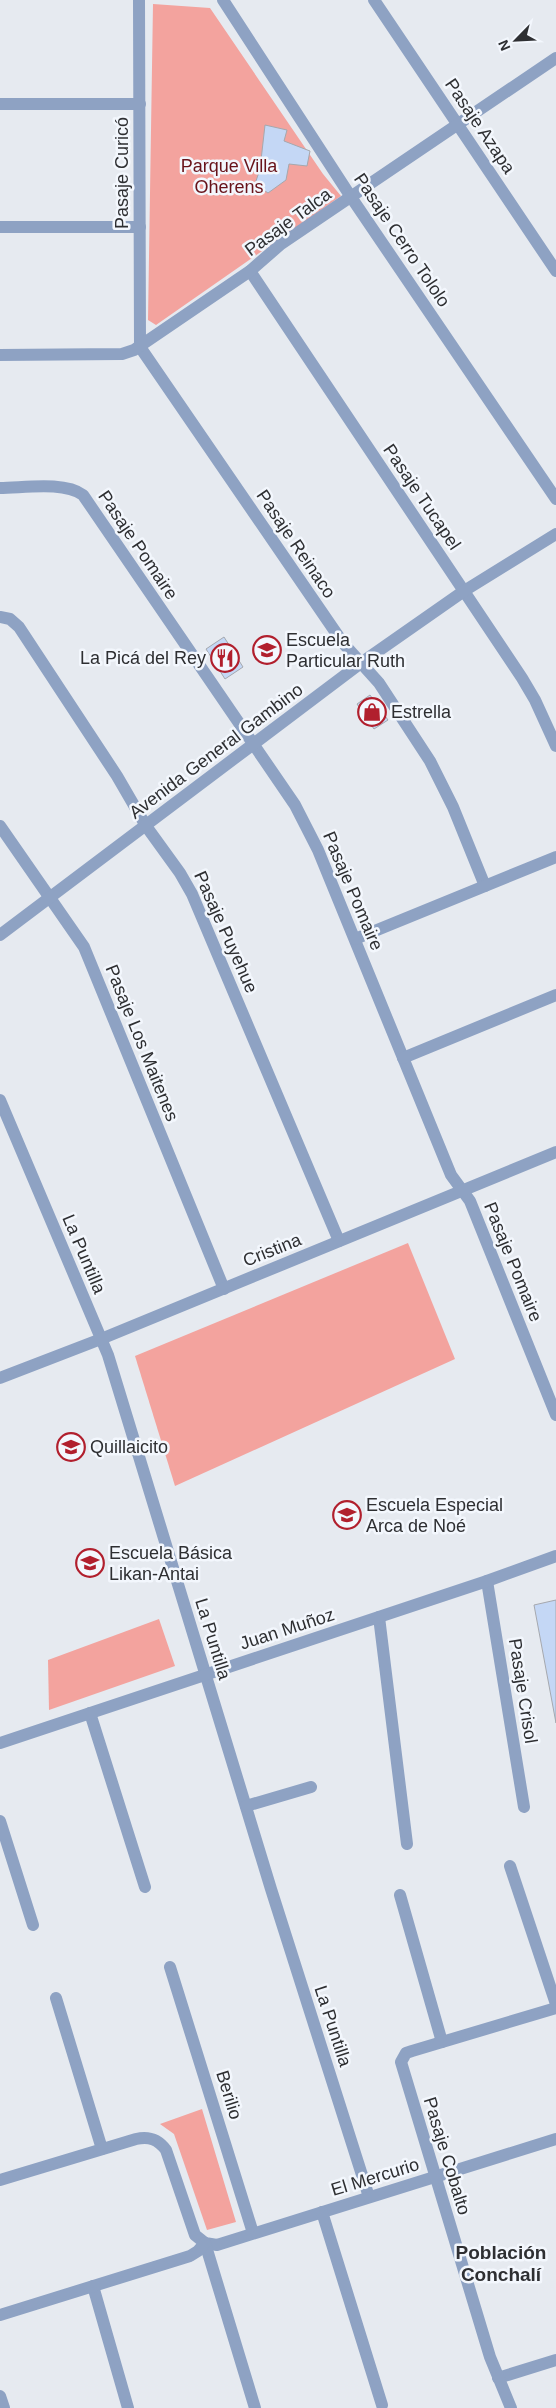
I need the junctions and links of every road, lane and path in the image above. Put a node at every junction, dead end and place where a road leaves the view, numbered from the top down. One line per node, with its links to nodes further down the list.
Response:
1 (139, 0): 6 (street, Pasaje Curicó)
2 (222, 0): 8 (street, Pasaje Cerro Tololo)
3 (374, 0): 7 (street, Pasaje Azapa)
4 (556, 58): 7 (street, Pasaje Talca)
5 (0, 104): 6 (street)
6 (140, 104): 10 (street, Pasaje Curicó)
7 (458, 125): 8 (street, Pasaje Talca); 11 (street, Pasaje Azapa)
8 (352, 197): 12 (street, Pasaje Talca); 16 (street, Pasaje Cerro Tololo)
9 (0, 227): 10 (street)
10 (140, 227): 13 (street, Pasaje Curicó)
11 (556, 270)
12 (250, 271): 13 (street, Pasaje Talca); 18 (street, Pasaje Tucapel)
13 (140, 347): 14 (street); 20 (street, Pasaje Reinaco)
14 (0, 355)
15 (0, 488): 21 (street, Pasaje Pomaire)
16 (556, 499)
17 (556, 534): 18 (street, Avenida General Gambino)
18 (464, 591): 20 (street, Avenida General Gambino); 22 (street, Pasaje Tucapel)
19 (0, 616): 24 (street, Pasaje Puyehue)
20 (360, 663): 21 (street, Avenida General Gambino); 26 (street, Pasaje Reinaco)
21 (253, 745): 24 (street, Avenida General Gambino); 29 (street, Pasaje Pomaire)
22 (556, 746)
23 (0, 826): 27 (street, Pasaje Los Maitenes)
24 (146, 826): 27 (street, Avenida General Gambino); 35 (street, Pasaje Puyehue)
25 (556, 857): 26 (street)
26 (485, 886): 29 (street)
27 (50, 898): 28 (street, Avenida General Gambino); 36 (street, Pasaje Los Maitenes)
28 (0, 935)
29 (355, 939): 31 (street, Pasaje Pomaire)
30 (556, 995): 31 (street)
31 (403, 1058): 34 (street, Pasaje Pomaire)
32 (0, 1100): 37 (street, La Puntilla)
33 (556, 1152): 34 (street, Cristina)
34 (462, 1191): 35 (street, Cristina); 39 (street, Pasaje Pomaire)
35 (338, 1242): 36 (street, Cristina)
36 (224, 1289): 37 (street, Cristina)
37 (101, 1339): 38 (street, Cristina); 43 (street, La Puntilla)
38 (0, 1378)
39 (556, 1415)
40 (556, 1556): 41 (street, Juan Muñoz)
41 (487, 1581): 42 (street, Juan Muñoz); 48 (street, Pasaje Crisol)
42 (379, 1617): 43 (street, Juan Muñoz); 50 (street)
43 (206, 1674): 44 (street, Juan Muñoz); 47 (street, La Puntilla)
44 (90, 1713): 45 (street, Juan Muñoz); 52 (street)
45 (0, 1743)
46 (311, 1786): 47 (street)
47 (246, 1806): 63 (street, La Puntilla)
48 (524, 1807)
49 (0, 1821): 54 (street)
50 (407, 1844)
51 (510, 1866): 57 (street)
52 (145, 1887)
53 (400, 1895): 58 (street)
54 (32, 1925)
55 (170, 1967): 65 (street, Berilio)
56 (56, 1998): 60 (street)
57 (556, 2006): 58 (street)
58 (442, 2042): 61 (street, Pasaje Cobalto)
59 (556, 2139): 61 (street, El Mercurio)
60 (102, 2149): 62 (street); 66 (street)
61 (436, 2176): 63 (street, El Mercurio); 70 (street, Pasaje Cobalto)
62 (0, 2180)
63 (369, 2197): 64 (street, El Mercurio)
64 (322, 2212): 65 (street, El Mercurio); 72 (street)
65 (253, 2233): 66 (street, El Mercurio)
66 (205, 2243): 67 (street); 75 (street)
67 (93, 2286): 68 (street); 74 (street)
68 (0, 2315)
69 (556, 2360): 70 (street)
70 (498, 2378): 76 (street, Pasaje Cobalto)
71 (0, 2396): 73 (street)
72 (382, 2405)
73 (4, 2408)
74 (128, 2408)
75 (255, 2408)
76 (511, 2408)

